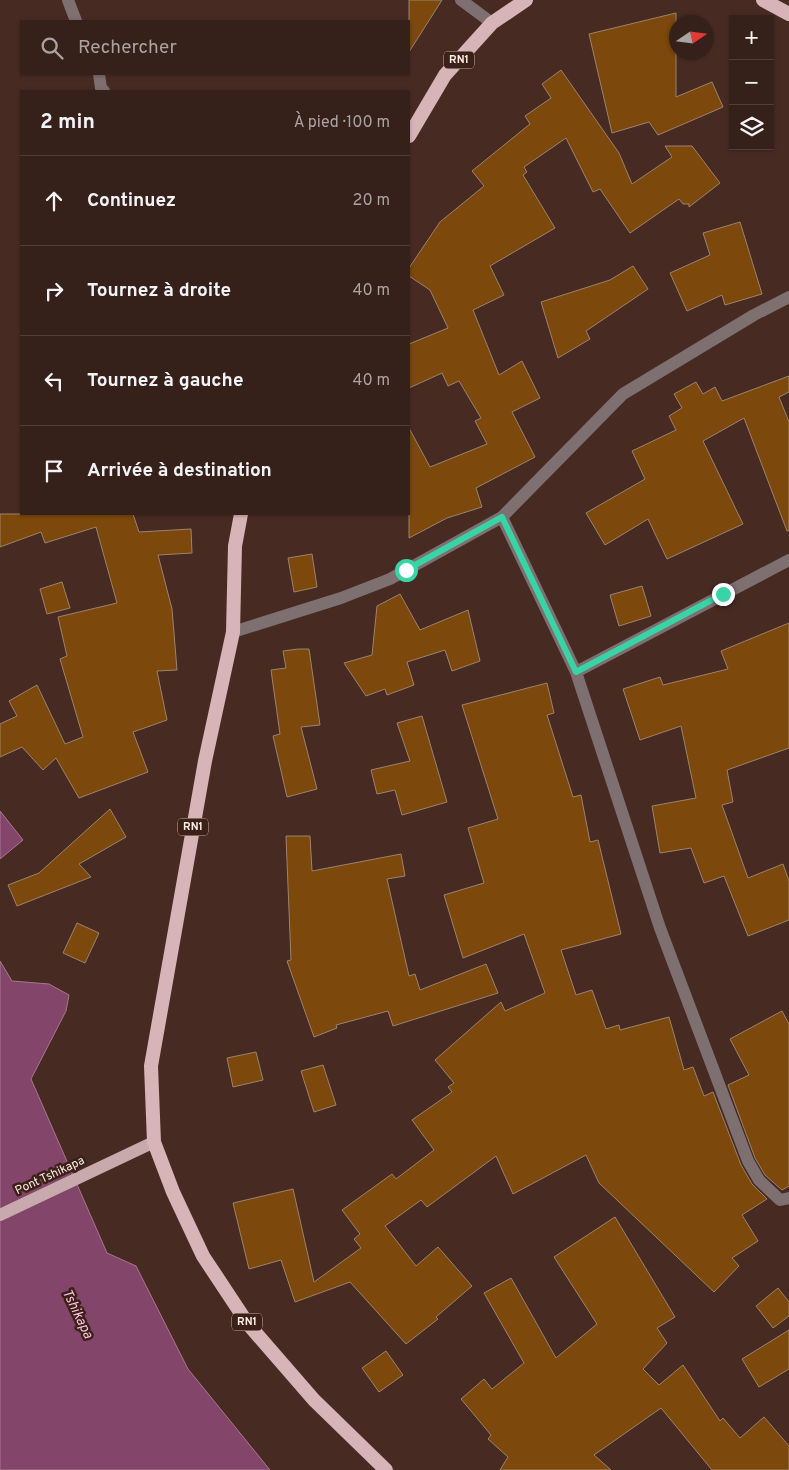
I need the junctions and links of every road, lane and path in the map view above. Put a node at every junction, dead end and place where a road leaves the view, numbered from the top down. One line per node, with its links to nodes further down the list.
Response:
1 (68, 0): 6 (street)
2 (461, 0): 7 (street)
3 (526, 0): 7 (highway, RN1)
4 (763, 0): 5 (highway)
5 (789, 14)
6 (76, 20)
7 (492, 23): 10 (highway, RN1)
8 (99, 75): 9 (street)
9 (103, 90)
10 (410, 134)
11 (789, 297): 13 (street)
12 (241, 515): 15 (highway, RN1)
13 (502, 517): 15 (street); 16 (street)
14 (789, 560): 16 (street)
15 (234, 632): 17 (highway, RN1)
16 (576, 672): 18 (street)
17 (154, 1142): 19 (main road, Pont Tshikapa); 20 (highway, RN1)
18 (789, 1198)
19 (0, 1215)
20 (386, 1470)

